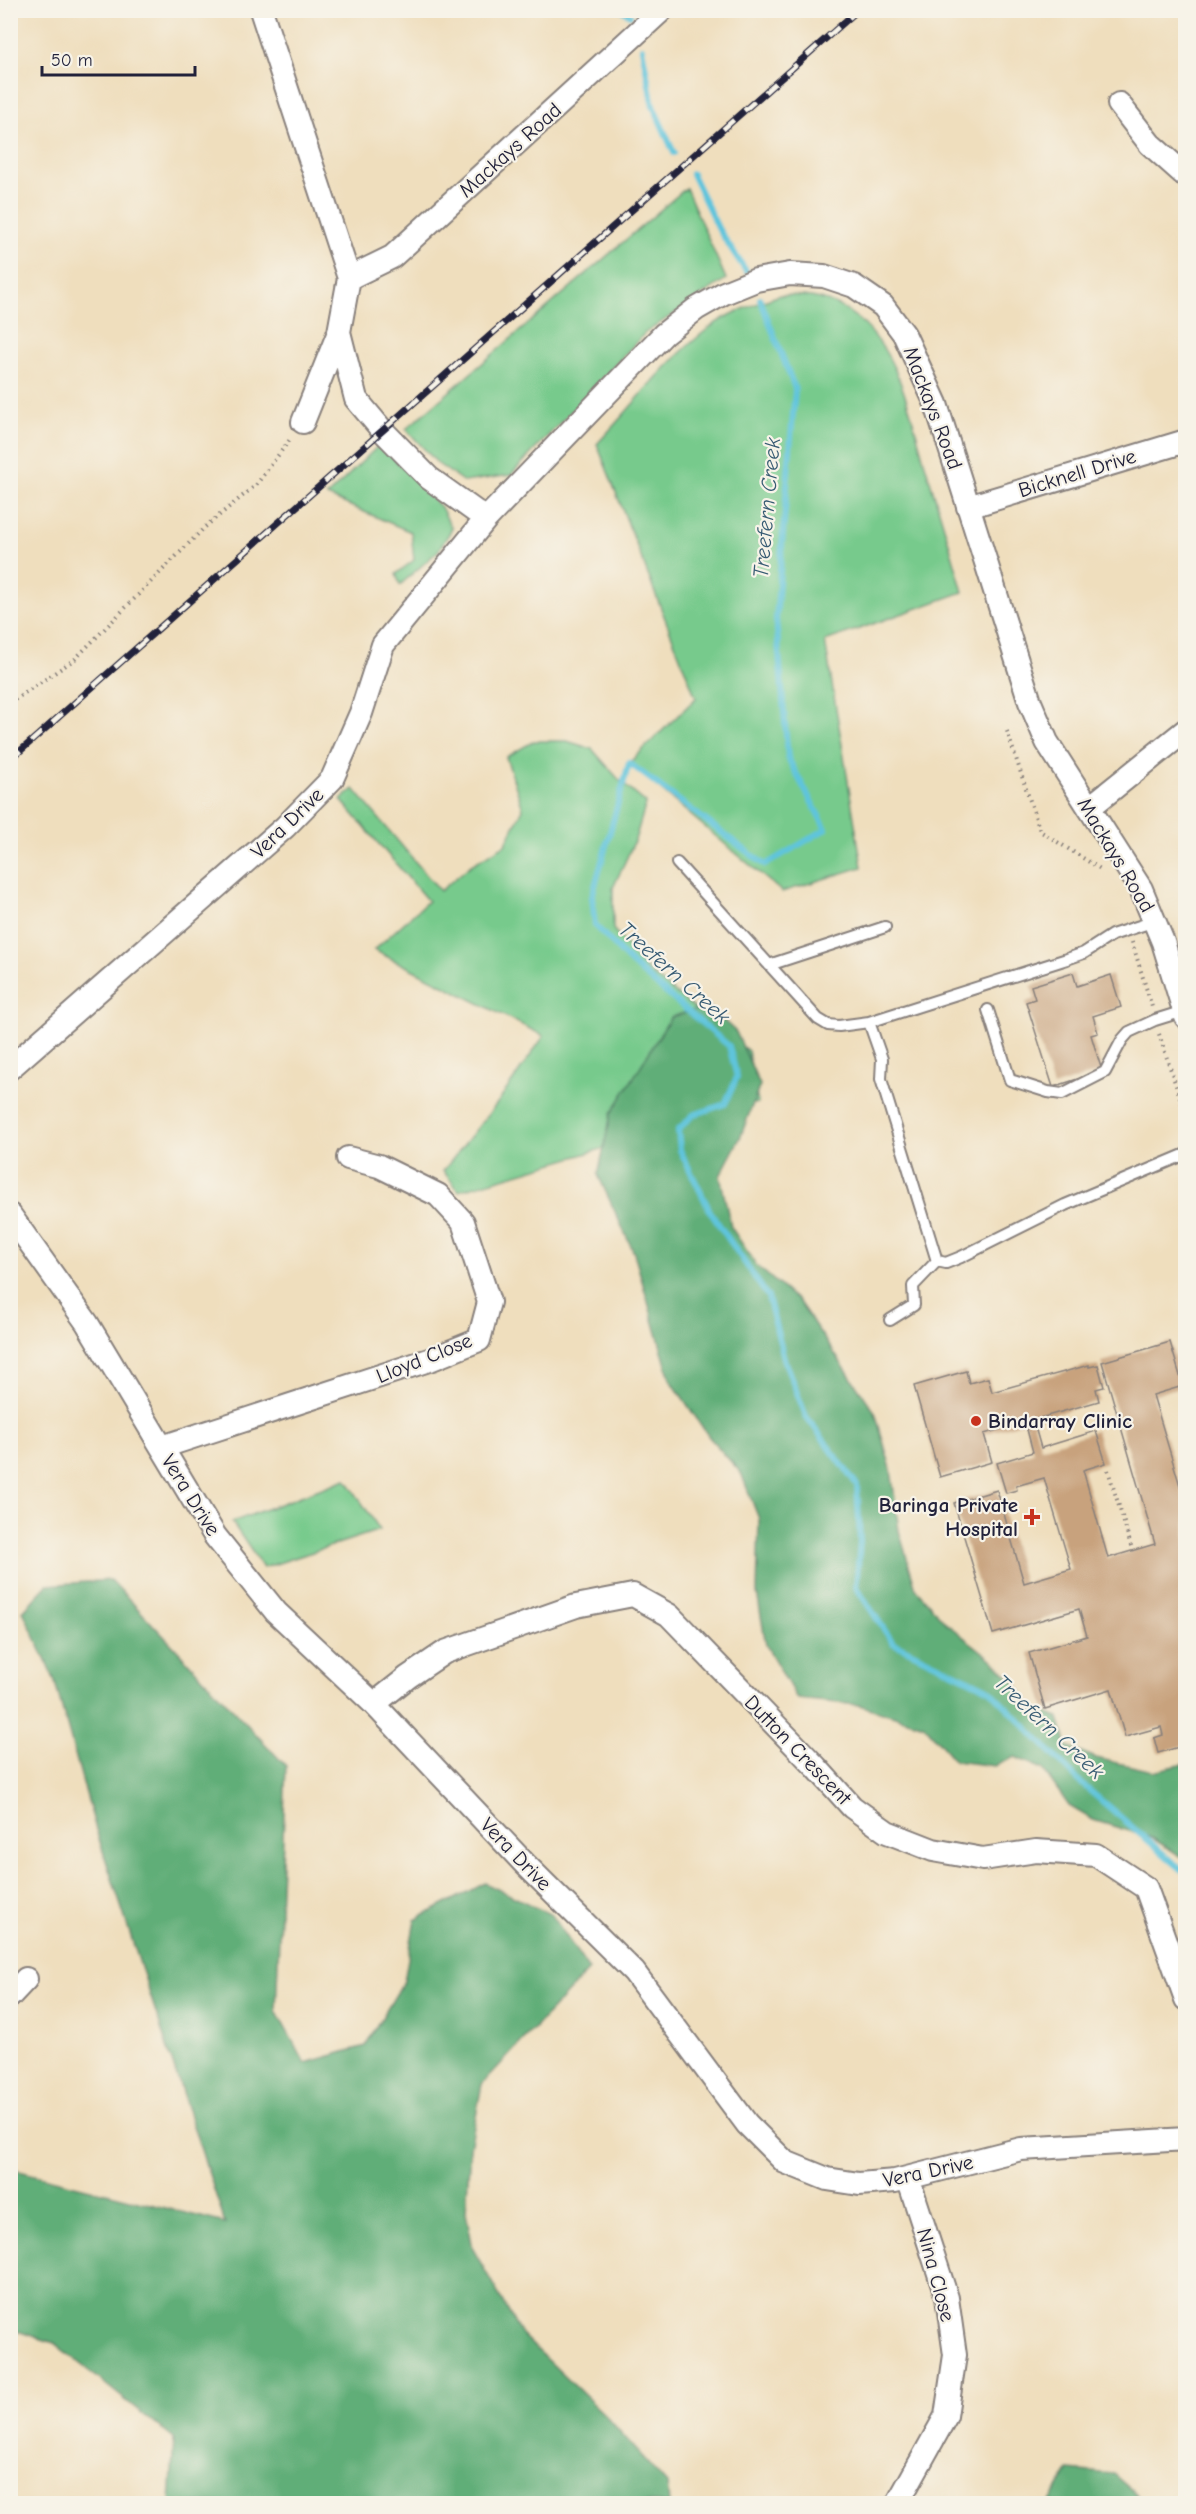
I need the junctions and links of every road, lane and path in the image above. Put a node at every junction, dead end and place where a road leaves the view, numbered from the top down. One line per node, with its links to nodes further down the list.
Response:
1 (261, 10): 5 (street)
2 (662, 10): 5 (street, Mackays Road)
3 (1119, 104): 4 (street)
4 (1185, 176)
5 (349, 278): 6 (street)
6 (339, 332): 7 (street); 10 (street)
7 (303, 422): 11 (path)
8 (1185, 441): 9 (street, Bicknell Drive)
9 (968, 507): 10 (street, Mackays Road); 14 (street, Mackays Road)
10 (486, 519): 25 (street, Vera Drive)
11 (10, 703)
12 (1185, 730): 14 (street)
13 (1007, 731): 16 (path)
14 (1089, 808): 17 (street, Mackays Road)
15 (677, 863): 20 (lane)
16 (1104, 871)
17 (1155, 921): 19 (lane); 22 (street, Mackays Road)
18 (885, 927): 20 (lane)
19 (1129, 930): 23 (path); 24 (lane)
20 (769, 965): 24 (lane)
21 (988, 1010): 23 (lane)
22 (1185, 1014): 23 (lane)
23 (1155, 1020): 26 (path)
24 (869, 1022): 30 (lane)
25 (10, 1068)
26 (1185, 1116)
27 (1185, 1154): 30 (lane)
28 (348, 1158): 32 (street, Lloyd Close)
29 (10, 1215): 32 (street, Vera Drive)
30 (937, 1261): 31 (lane)
31 (890, 1320)
32 (162, 1447): 35 (street, Vera Drive)
33 (1108, 1470): 34 (path)
34 (1132, 1549)
35 (374, 1704): 38 (street, Dutton Crescent); 40 (street, Vera Drive)
36 (26, 1979): 37 (street)
37 (10, 1996)
38 (1185, 1999)
39 (1185, 2139): 40 (street, Vera Drive)
40 (908, 2178): 41 (street, Nina Close)
41 (897, 2504)

